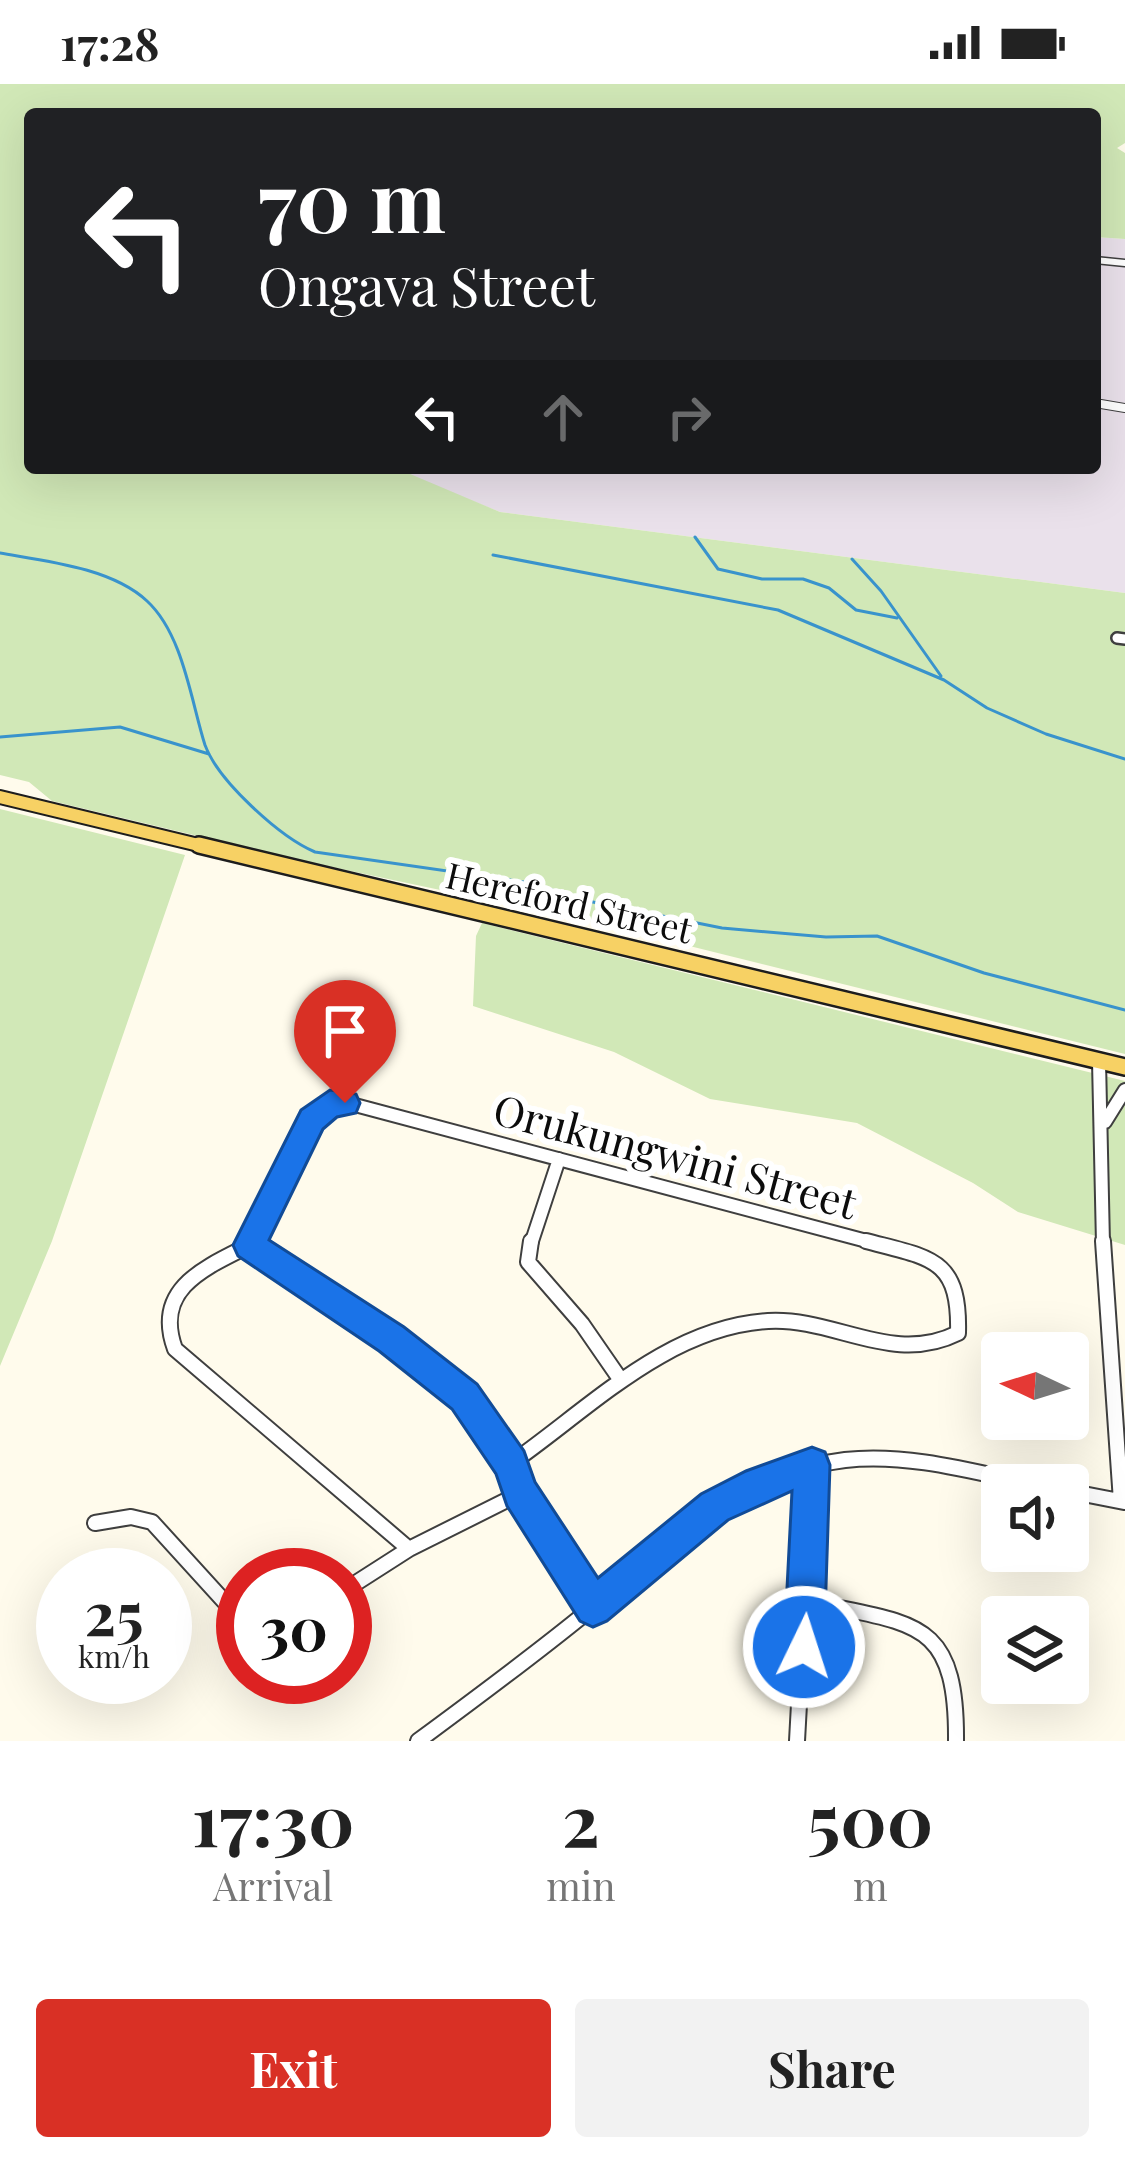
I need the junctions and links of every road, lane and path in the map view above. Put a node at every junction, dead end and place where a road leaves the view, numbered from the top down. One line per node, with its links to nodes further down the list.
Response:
1 (0, 796): 2 (main road, Hereford Street)
2 (1099, 1061): 3 (main road, Hereford Street); 5 (street)
3 (1125, 1067)
4 (1125, 1090): 5 (street)
5 (1104, 1125): 14 (street)
6 (559, 1159): 7 (street, Orukungwini Street); 8 (street); 8 (street, Orukungwini Street)
7 (250, 1245): 9 (street); 16 (street)
8 (620, 1379): 9 (street, Orukungwini Street)
9 (511, 1464): 12 (street)
10 (812, 1465): 11 (street); 19 (street); 20 (street)
11 (981, 1475)
12 (520, 1493): 16 (street); 20 (street)
13 (1089, 1495): 14 (street)
14 (1123, 1502)
15 (95, 1523): 18 (street)
16 (409, 1549): 17 (street)
17 (372, 1573)
18 (216, 1598)
19 (807, 1600): 22 (street); 23 (street)
20 (593, 1607): 21 (street)
21 (418, 1741)
22 (797, 1741)
23 (956, 1741)

